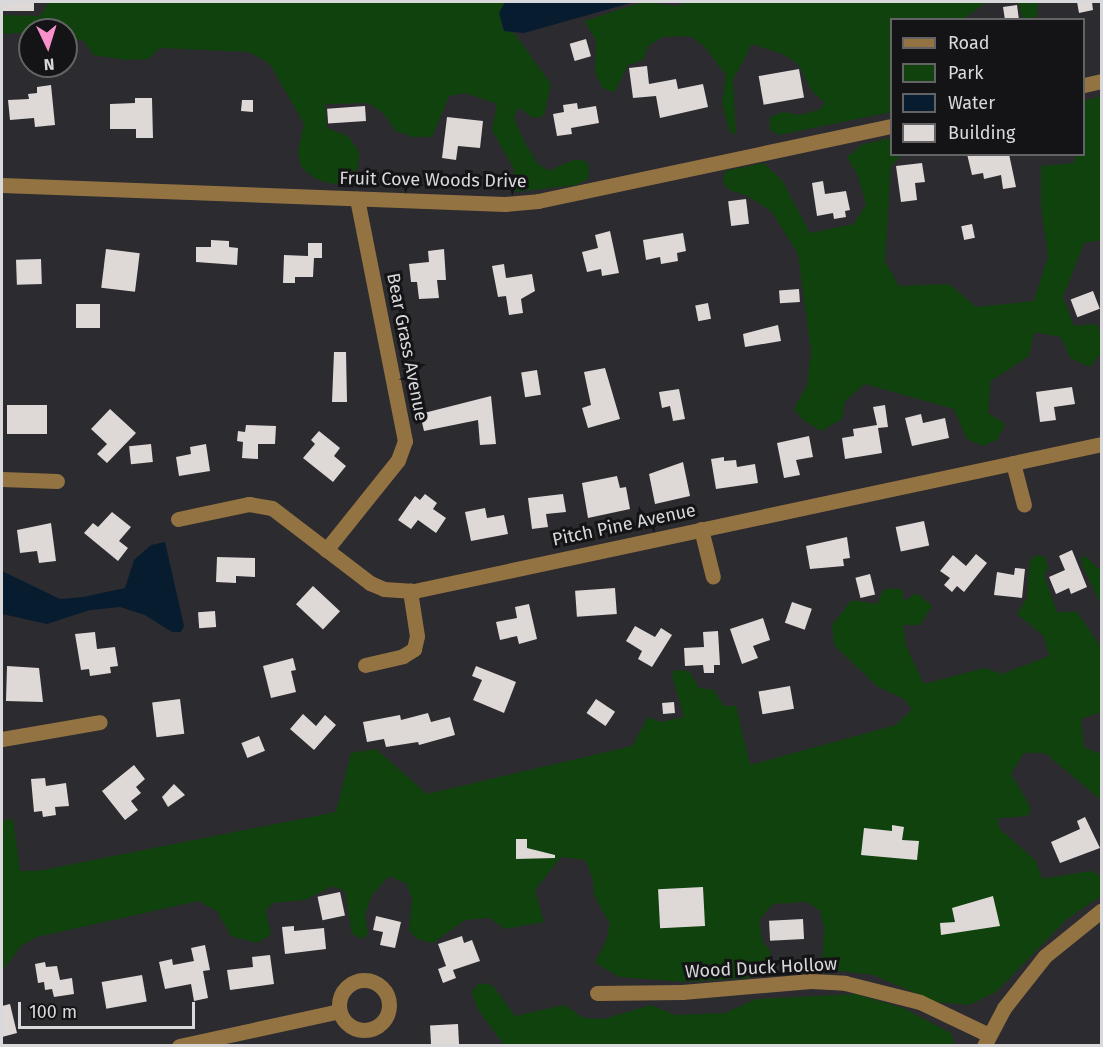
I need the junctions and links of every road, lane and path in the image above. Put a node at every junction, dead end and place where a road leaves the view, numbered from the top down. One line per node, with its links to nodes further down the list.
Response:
1 (1101, 81): 2 (street)
2 (1085, 85)
3 (890, 126): 5 (street, Fruit Cove Woods Drive)
4 (2, 185): 5 (street, Fruit Cove Woods Drive)
5 (357, 199): 13 (street, Bear Grass Avenue)
6 (1101, 444): 7 (street, Pitch Pine Avenue)
7 (1013, 463): 10 (street); 12 (street, Pitch Pine Avenue)
8 (2, 478): 9 (street)
9 (57, 481)
10 (1024, 506)
11 (178, 519): 13 (street, Pitch Pine Avenue)
12 (701, 529): 14 (street); 15 (street, Pitch Pine Avenue)
13 (326, 549): 15 (street, Pitch Pine Avenue)
14 (713, 578)
15 (410, 591): 16 (street)
16 (365, 665)
17 (100, 722): 18 (street)
18 (2, 739)
19 (1101, 910): 23 (street)
20 (597, 993): 23 (street, Wood Duck Hollow)
21 (339, 1011): 22 (street); 22 (street); 24 (street)
22 (364, 1030): 25 (street)
23 (987, 1040)
24 (179, 1046)
25 (364, 1046)

